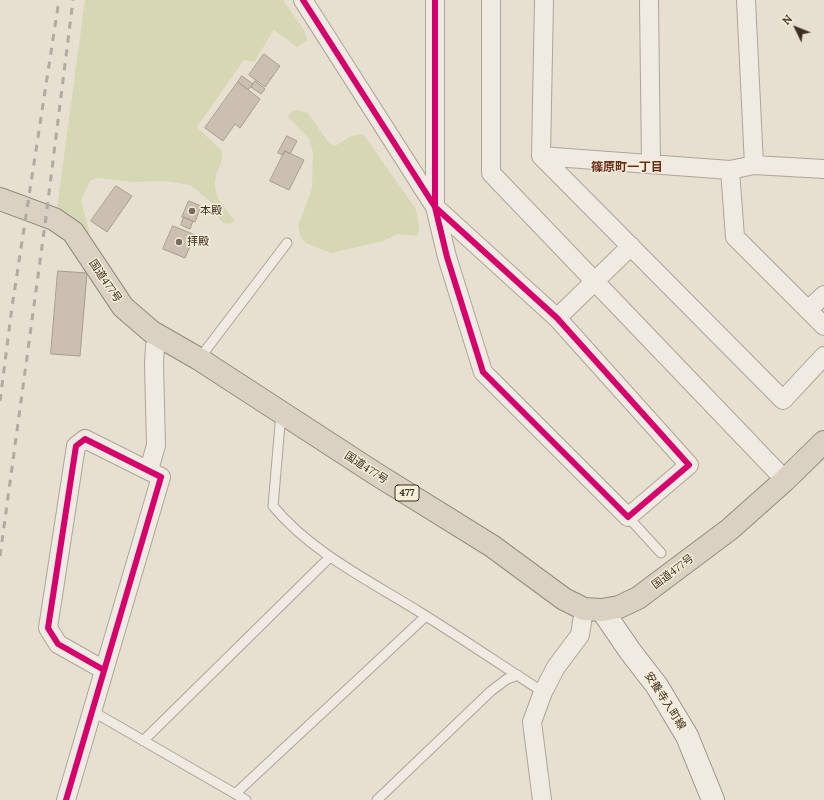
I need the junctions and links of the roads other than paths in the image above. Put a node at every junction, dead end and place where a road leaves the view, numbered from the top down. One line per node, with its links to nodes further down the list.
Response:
1 (303, 0): 13 (street)
2 (435, 0): 13 (street)
3 (491, 0): 16 (street)
4 (544, 0): 7 (street)
5 (649, 0): 8 (street)
6 (746, 0): 9 (street)
7 (541, 156): 8 (street); 15 (street)
8 (651, 164): 11 (street)
9 (754, 165): 10 (street); 11 (street)
10 (824, 169)
11 (730, 170): 18 (street)
12 (0, 199): 21 (highway, 国道477号 / 477)
13 (436, 207): 19 (street); 28 (street)
14 (287, 243): 23 (lane)
15 (631, 246): 16 (street); 22 (street)
16 (594, 282): 19 (street); 27 (street)
17 (824, 295): 18 (street)
18 (808, 310): 20 (street)
19 (557, 318): 28 (street)
20 (824, 326)
21 (160, 337): 23 (highway, 国道477号 / 477); 26 (street)
22 (824, 356)
23 (199, 359): 24 (highway, 国道477号 / 477)
24 (282, 413): 30 (lane); 31 (highway, 国道477号 / 477)
25 (824, 442): 27 (highway, 国道477号)
26 (149, 470): 33 (street); 33 (street)
27 (785, 480): 31 (highway, 国道477号)
28 (628, 517): 29 (lane)
29 (661, 553)
30 (330, 557): 32 (lane); 37 (lane)
31 (593, 610): 35 (street); 43 (main road, 安養寺入町線)
32 (426, 616): 34 (lane); 38 (lane)
33 (104, 670): 36 (street)
34 (518, 675): 35 (lane); 41 (lane)
35 (543, 692): 42 (street)
36 (92, 711): 37 (lane); 39 (street)
37 (143, 741): 38 (lane)
38 (235, 794): 40 (lane)
39 (66, 800)
40 (246, 800)
41 (377, 800)
42 (542, 800)
43 (713, 800)

